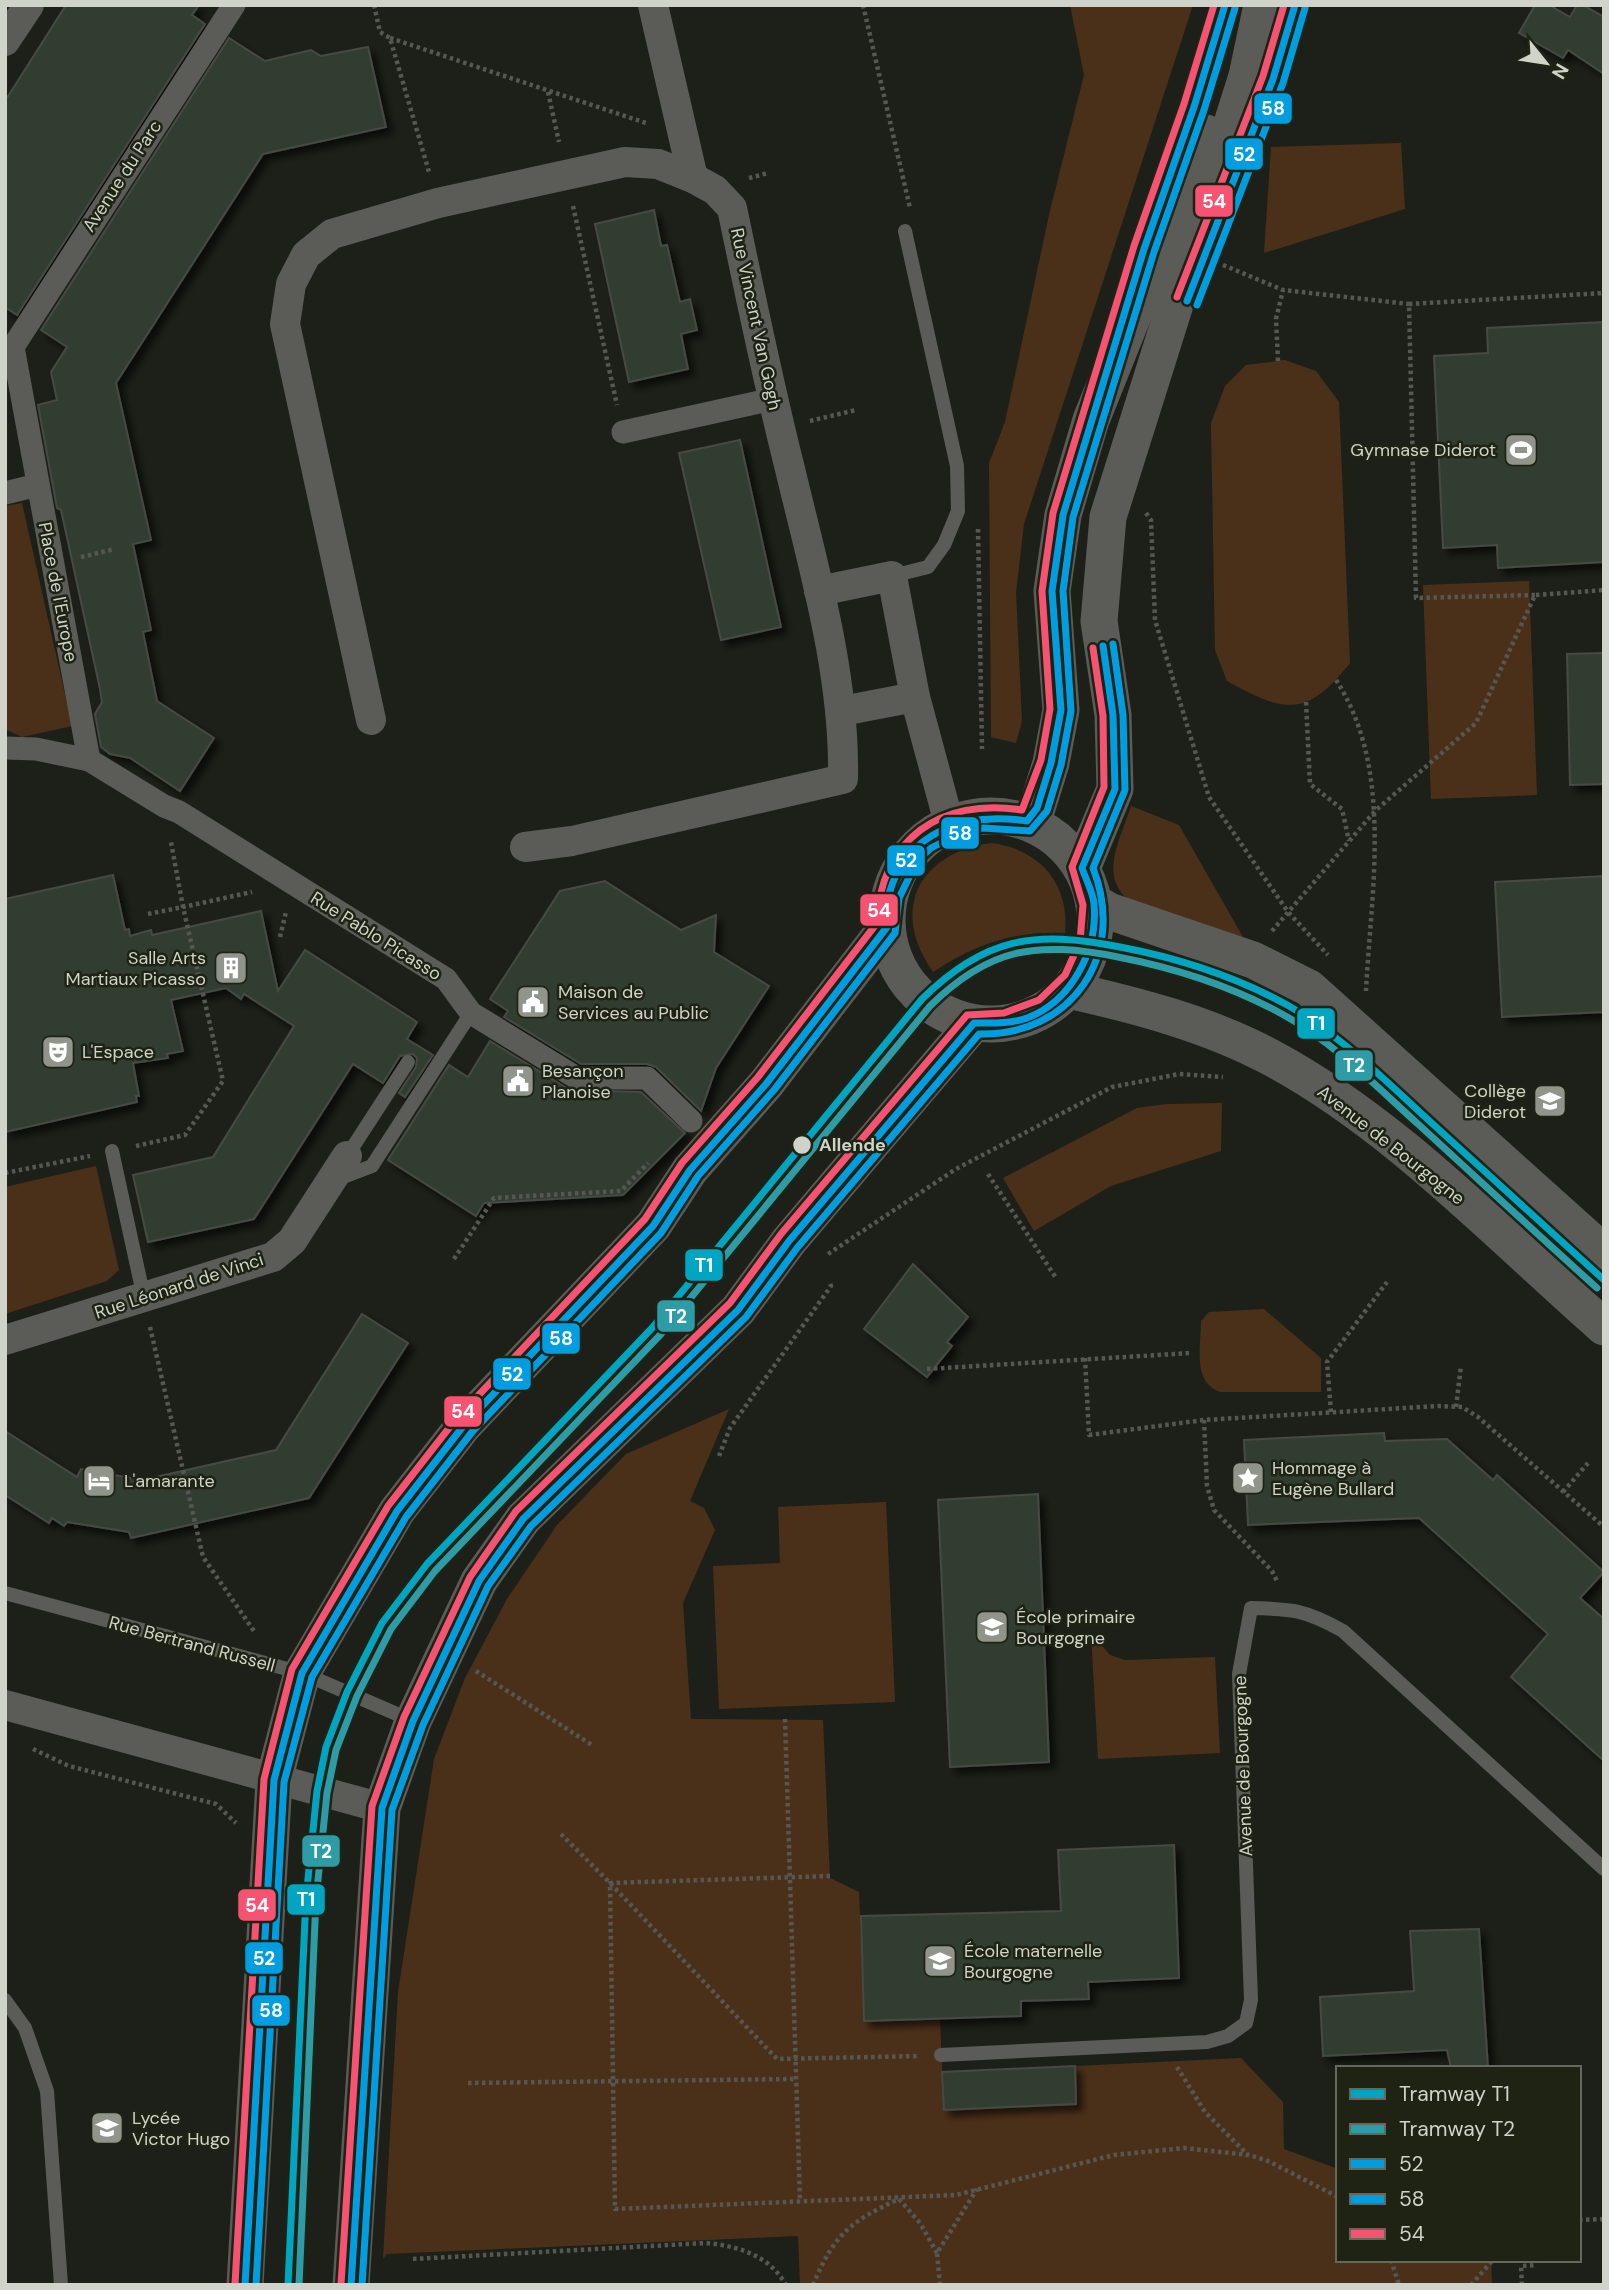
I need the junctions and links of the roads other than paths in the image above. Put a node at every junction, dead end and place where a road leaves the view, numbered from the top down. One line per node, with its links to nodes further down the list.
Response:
1 (29, 5): 7 (street)
2 (234, 5): 10 (street, Avenue du Parc)
3 (653, 5): 8 (street)
4 (1225, 5): 13 (lane)
5 (1260, 5): 12 (street); 13 (street)
6 (1295, 5): 12 (lane)
7 (5, 41)
8 (694, 178): 11 (street, Rue Vincent Van Gogh); 21 (street, Rue Vincent Van Gogh)
9 (905, 230): 17 (lane)
10 (9, 349): 15 (street, Place de l'Europe)
11 (773, 400): 14 (street); 18 (street, Rue Vincent Van Gogh)
12 (1142, 402): 27 (street)
13 (1091, 421): 24 (street)
14 (623, 432)
15 (38, 485): 16 (street); 23 (street, Place de l'Europe)
16 (5, 493)
17 (892, 576): 18 (street); 19 (street)
18 (819, 590): 20 (street, Rue Vincent Van Gogh)
19 (915, 696): 20 (street); 25 (street)
20 (842, 711): 26 (street, Rue Vincent Van Gogh)
21 (371, 720)
22 (5, 748): 23 (street)
23 (89, 760): 30 (street, Rue Pablo Picasso)
24 (1027, 821): 25 (street); 27 (street)
25 (950, 823): 28 (street)
26 (525, 846)
27 (1088, 885): 29 (street); 37 (street)
28 (887, 927): 31 (street); 42 (street)
29 (1068, 990): 31 (street); 39 (street, Avenue de Bourgogne)
30 (471, 1013): 33 (street, Rue Pablo Picasso); 36 (lane)
31 (974, 1023): 44 (street)
32 (408, 1062): 35 (lane)
33 (691, 1121)
34 (112, 1152): 38 (lane)
35 (348, 1156): 36 (street, Rue Léonard de Vinci)
36 (330, 1182): 38 (street, Rue Léonard de Vinci)
37 (1604, 1253)
38 (144, 1298): 40 (street, Rue Léonard de Vinci)
39 (1604, 1327)
40 (5, 1340)
41 (5, 1593): 42 (lane, Rue Bertrand Russell)
42 (302, 1673): 44 (lane, Rue Bertrand Russell); 45 (street)
43 (5, 1705): 45 (street)
44 (413, 1721): 46 (street)
45 (274, 1780): 46 (street); 51 (street)
46 (383, 1808): 52 (street)
47 (1604, 1869): 49 (lane, Avenue de Bourgogne)
48 (5, 2000): 50 (lane)
49 (941, 2055)
50 (61, 2285)
51 (245, 2285)
52 (351, 2285)

